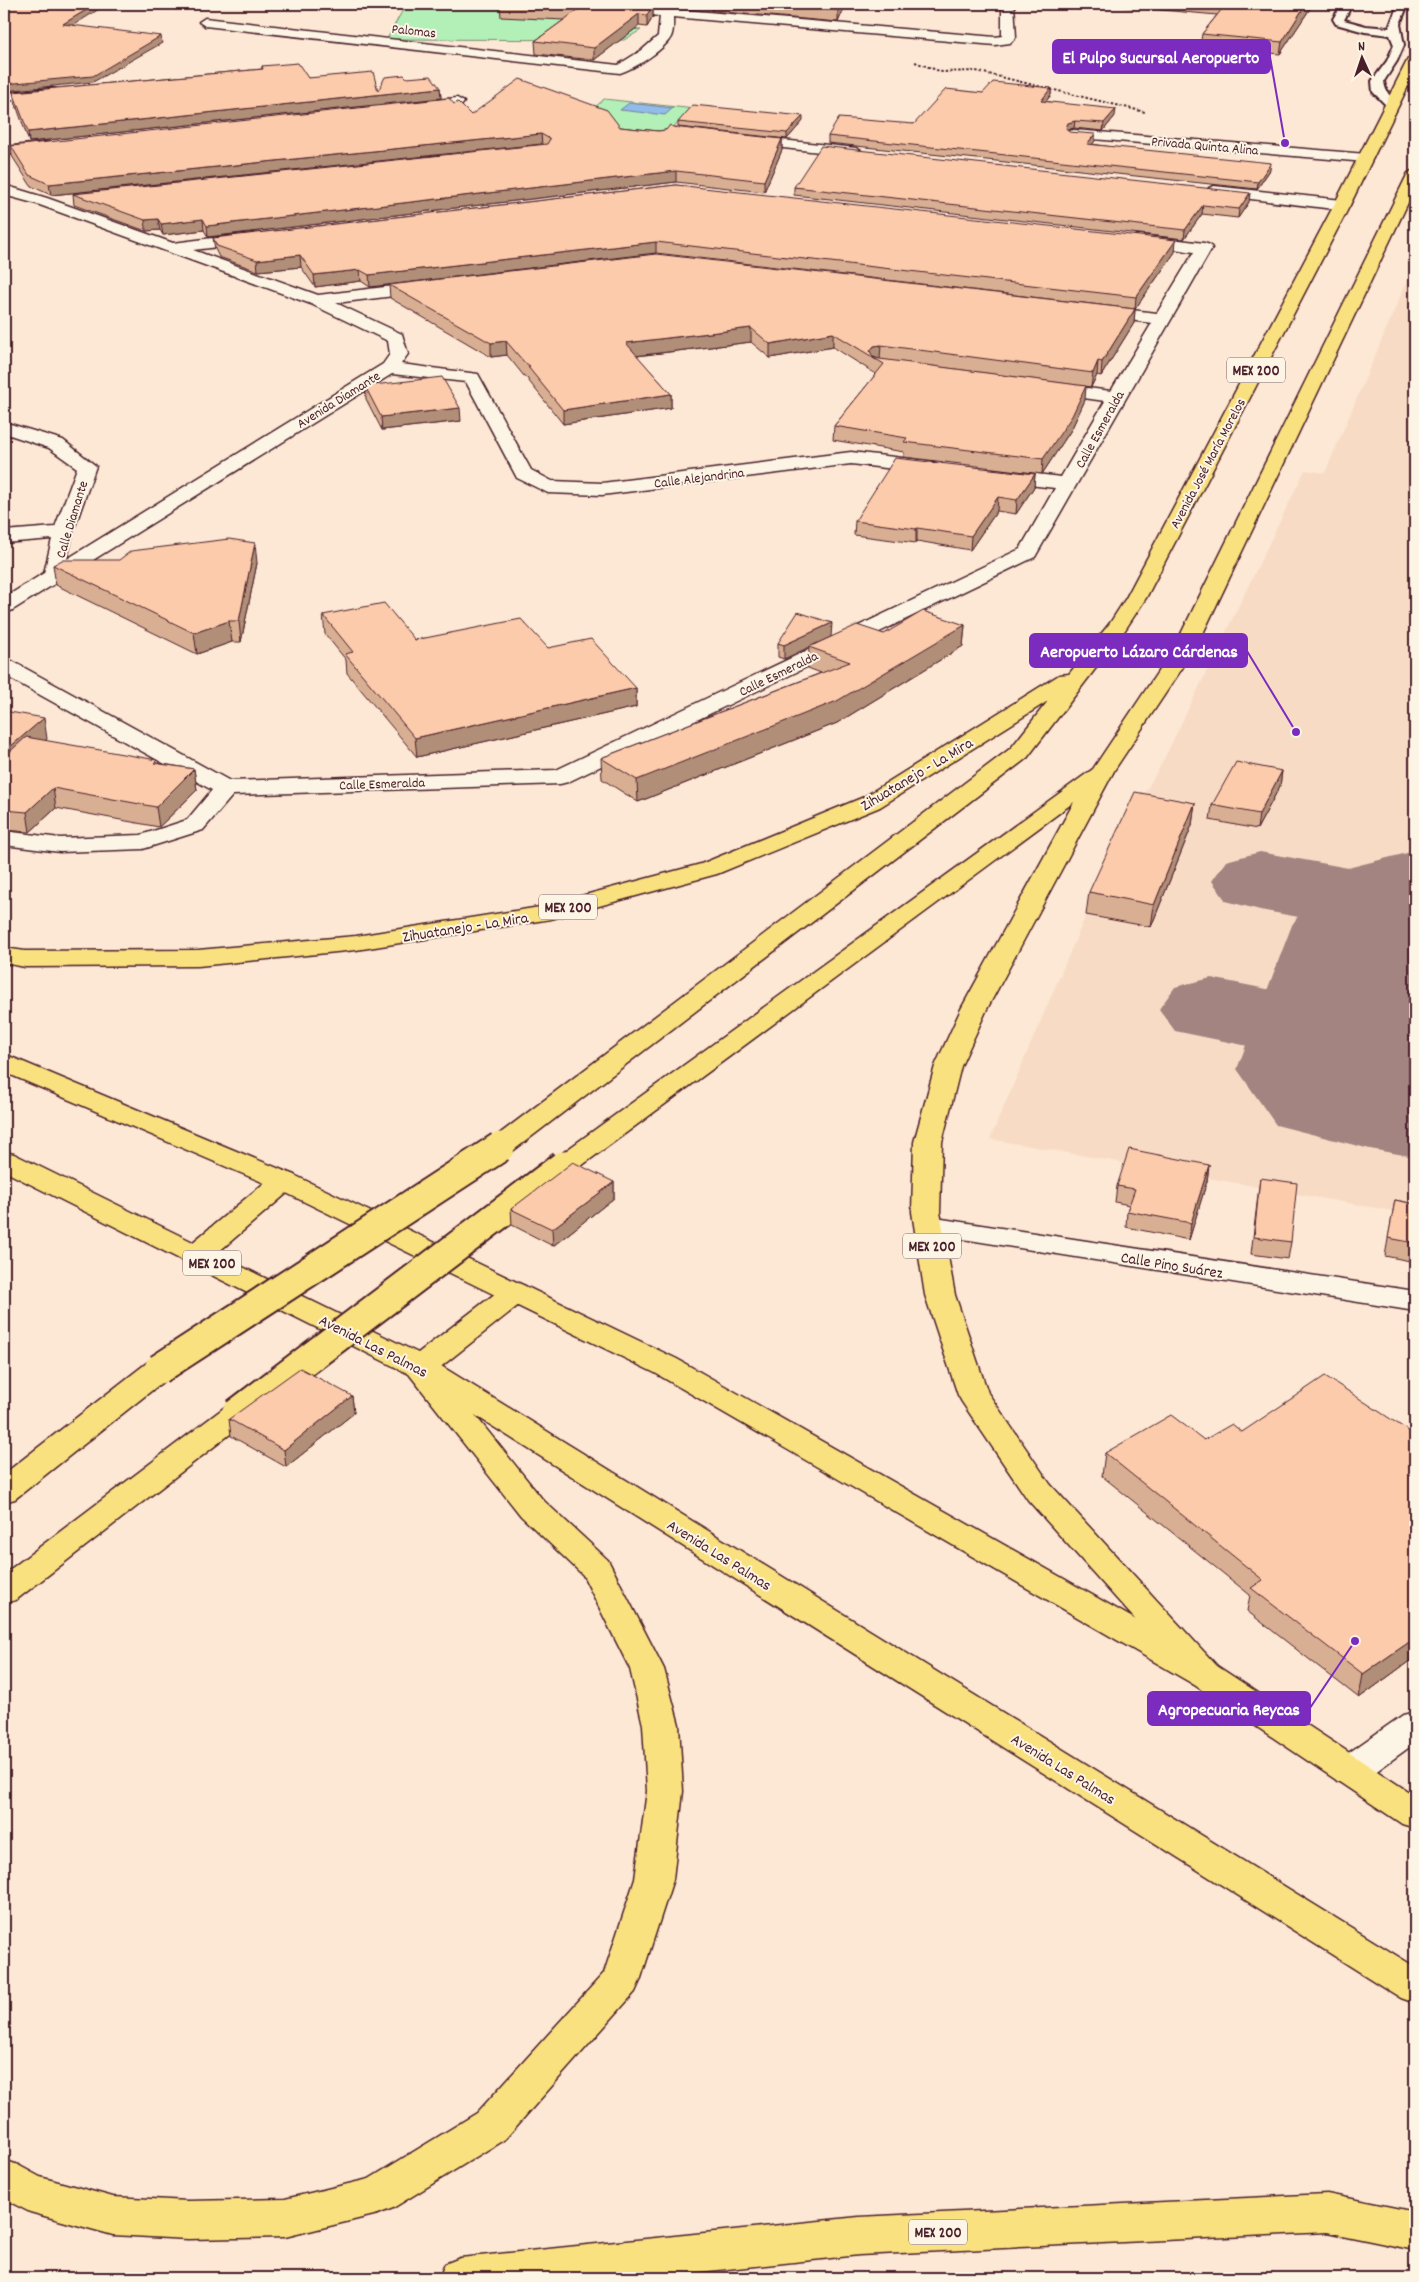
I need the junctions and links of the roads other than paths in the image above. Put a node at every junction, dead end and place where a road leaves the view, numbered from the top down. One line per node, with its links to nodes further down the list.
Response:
1 (1008, 4): 4 (street)
2 (1347, 4): 7 (lane)
3 (1403, 4): 7 (lane)
4 (666, 8): 5 (street); 6 (street, Palomas)
5 (637, 10)
6 (205, 22)
7 (1393, 32): 12 (lane)
8 (1415, 59): 12 (main road, Avenida José María Morelos / MEX 200)
9 (63, 91): 10 (street)
10 (4, 97)
11 (457, 102): 13 (street)
12 (1400, 106): 19 (main road, Avenida José María Morelos / MEX 200)
13 (398, 108)
14 (1074, 134): 19 (street, Privada Quinta Alina)
15 (728, 138): 18 (street)
16 (63, 144): 17 (street)
17 (4, 151)
18 (866, 153)
19 (1366, 158): 25 (main road, Avenida José María Morelos / MEX 200)
20 (1415, 174): 46 (main road, MEX 200)
21 (4, 190): 24 (street, Avenida Diamante)
22 (1203, 190): 25 (street)
23 (81, 197): 24 (street)
24 (42, 202): 28 (street, Avenida Diamante)
25 (1342, 204): 45 (main road, Avenida José María Morelos / MEX 200)
26 (269, 236): 28 (street)
27 (1126, 239): 32 (street, Calle Esmeralda)
28 (170, 248): 30 (street, Avenida Diamante)
29 (443, 285): 30 (street)
30 (317, 300): 33 (street, Avenida Diamante)
31 (1085, 310): 32 (street)
32 (1163, 319): 35 (street, Calle Esmeralda)
33 (389, 368): 37 (street, Calle Alejandrina); 42 (street, Avenida Diamante)
34 (1028, 385): 35 (street)
35 (1116, 397): 39 (street, Calle Esmeralda)
36 (4, 427): 40 (street, Calle Diamante)
37 (950, 470)
38 (979, 473): 39 (street)
39 (1068, 484): 47 (street, Calle Esmeralda)
40 (64, 532): 41 (street); 42 (street, Calle Diamante)
41 (4, 537)
42 (54, 575): 43 (street, Avenida Diamante)
43 (4, 607)
44 (6, 669): 47 (street)
45 (1081, 671): 49 (main road, Zihuatanejo - La Mira / MEX 200); 58 (main road, MEX 200, bridge)
46 (1104, 769): 53 (main road, MEX 200); 59 (main road, bridge)
47 (226, 788): 48 (street)
48 (4, 838)
49 (4, 956)
50 (4, 1062): 52 (main road)
51 (4, 1160): 54 (main road, Avenida Las Palmas / MEX 200)
52 (284, 1181): 54 (main road); 55 (main road)
53 (929, 1226): 56 (street, Calle Pino Suárez); 60 (main road, MEX 200)
54 (196, 1255): 57 (main road, Avenida Las Palmas / MEX 200)
55 (514, 1293): 57 (main road); 60 (main road)
56 (1415, 1301)
57 (420, 1367): 64 (main road, Avenida Las Palmas); 65 (main road)
58 (4, 1491)
59 (4, 1591)
60 (1205, 1675): 62 (main road)
61 (1415, 1725): 62 (street)
62 (1350, 1771): 63 (main road)
63 (1415, 1814)
64 (1415, 1987)
65 (4, 2178)
66 (1415, 2232): 67 (main road, MEX 200)
67 (460, 2278)

